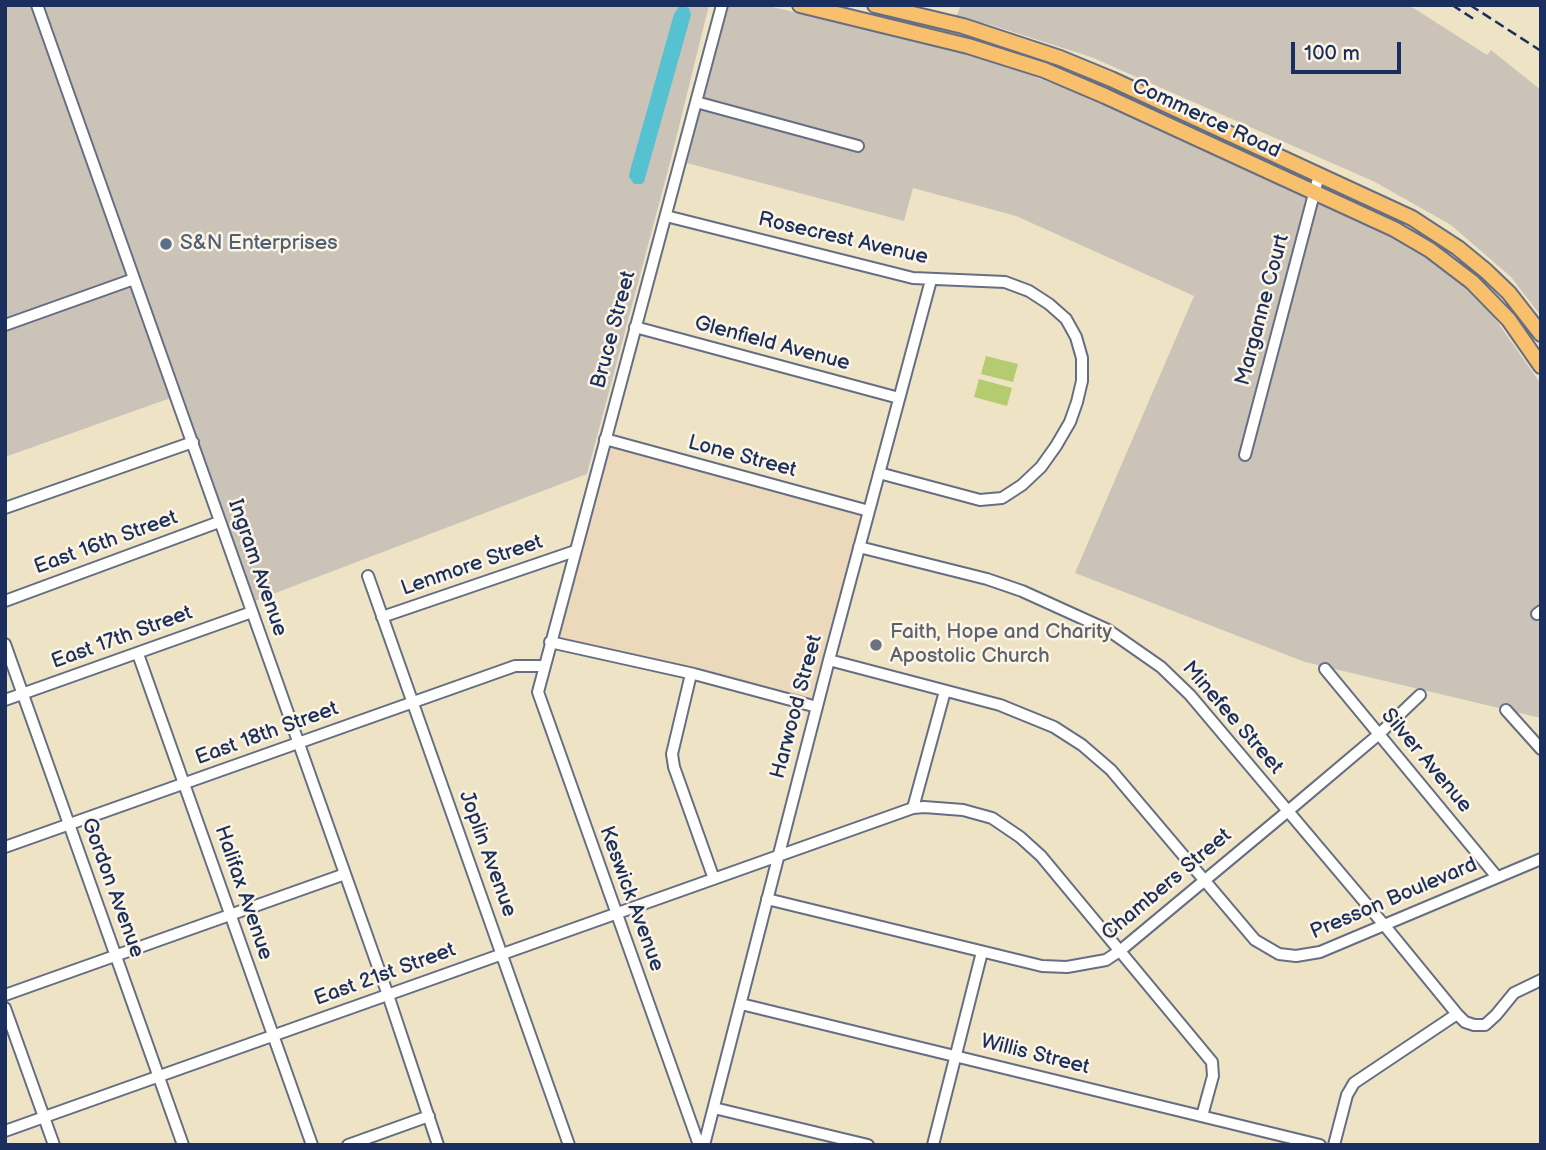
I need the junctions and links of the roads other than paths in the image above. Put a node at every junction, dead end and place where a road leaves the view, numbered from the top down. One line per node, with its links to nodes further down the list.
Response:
1 (37, 5): 10 (street, Ingram Avenue)
2 (722, 5): 5 (street, Bruce Street)
3 (800, 5): 8 (main road, Commerce Road)
4 (875, 5): 7 (main road, Commerce Road)
5 (696, 102): 6 (street); 9 (street, Bruce Street)
6 (858, 146)
7 (1319, 175): 8 (street, Marganne Court); 14 (main road, Commerce Road)
8 (1314, 192): 15 (main road, Commerce Road); 19 (street, Marganne Court)
9 (666, 216): 11 (street, Rosecrest Avenue); 13 (street, Bruce Street)
10 (134, 279): 12 (street); 18 (street, Ingram Avenue)
11 (931, 280): 16 (street, Harwood Street); 20 (street, Rosecrest Avenue)
12 (5, 325)
13 (635, 327): 16 (street, Glenfield Avenue); 17 (street, Bruce Street)
14 (1541, 334)
15 (1541, 366)
16 (899, 398): 20 (street, Harwood Street)
17 (605, 439): 22 (street, Lone Street); 25 (street, Bruce Street)
18 (193, 442): 21 (street); 23 (street, Ingram Avenue)
19 (1245, 455)
20 (879, 473): 22 (street, Harwood Street)
21 (5, 508)
22 (869, 511): 24 (street, Harwood Street)
23 (219, 523): 27 (street, East 16th Street); 28 (street, Ingram Avenue)
24 (859, 547): 33 (street, Harwood Street); 49 (street, Minefee Street)
25 (575, 551): 29 (street, Lenmore Street); 30 (street, Bruce Street)
26 (368, 576): 29 (street, Joplin Avenue)
27 (5, 601)
28 (252, 612): 32 (street, East 17th Street); 45 (street, Ingram Avenue)
29 (382, 617): 41 (street, Joplin Avenue)
30 (550, 642): 34 (street, Bruce Street); 36 (street)
31 (5, 644): 38 (street, Gordon Avenue)
32 (138, 654): 38 (street, East 17th Street); 47 (street, Halifax Avenue)
33 (829, 660): 37 (street); 42 (street, Harwood Street)
34 (544, 666): 41 (street, East 18th Street); 59 (street, Keswick Avenue)
35 (1325, 669): 44 (street, Silver Avenue)
36 (691, 674): 42 (street); 56 (street)
37 (945, 691): 48 (street); 57 (street)
38 (23, 694): 40 (street, East 17th Street); 50 (street, Gordon Avenue)
39 (1420, 695): 44 (street, Chambers Street)
40 (5, 700)
41 (412, 702): 45 (street, East 18th Street); 64 (street, Joplin Avenue)
42 (817, 707): 52 (street, Harwood Street)
43 (1506, 710): 46 (street)
44 (1378, 734): 49 (street, Chambers Street); 55 (street, Silver Avenue)
45 (298, 743): 47 (street, East 18th Street); 54 (street, Ingram Avenue)
46 (1541, 749)
47 (184, 784): 50 (street, East 18th Street); 60 (street, Halifax Avenue)
48 (913, 808): 52 (street, East 21st Street); 62 (street, East 21st Street)
49 (1288, 811): 57 (street, Chambers Street); 61 (street, Minefee Street)
50 (69, 824): 51 (street, East 18th Street); 65 (street, Gordon Avenue)
51 (5, 847)
52 (778, 856): 56 (street, East 21st Street); 58 (street, Harwood Street)
53 (1541, 859): 55 (street, Presson Boulevard)
54 (345, 874): 60 (street); 68 (street, Ingram Avenue)
55 (1497, 877): 61 (street, Presson Boulevard)
56 (713, 879): 59 (street, East 21st Street)
57 (1203, 880): 61 (street, Presson Boulevard); 62 (street, Chambers Street)
58 (767, 899): 63 (street, Chambers Street); 69 (street, Harwood Street)
59 (616, 914): 64 (street, East 21st Street); 86 (street, Keswick Avenue)
60 (230, 915): 65 (street); 72 (street, Halifax Avenue)
61 (1385, 926): 71 (street, Minefee Street)
62 (1121, 950): 63 (street, Chambers Street); 77 (street, East 21st Street)
63 (982, 952): 73 (street)
64 (502, 954): 68 (street, East 21st Street); 85 (street, Joplin Avenue)
65 (116, 955): 67 (street); 74 (street, Gordon Avenue)
66 (1541, 980): 71 (street)
67 (5, 995)
68 (388, 995): 72 (street, East 21st Street); 76 (street, Ingram Avenue)
69 (741, 1004): 73 (street, Willis Street); 75 (street, Harwood Street)
70 (5, 1008): 78 (street)
71 (1457, 1014): 90 (street)
72 (273, 1035): 74 (street, East 21st Street); 82 (street, Halifax Avenue)
73 (956, 1055): 77 (street, Willis Street); 88 (street)
74 (158, 1076): 78 (street, East 21st Street); 81 (street, Gordon Avenue)
75 (714, 1108): 86 (street, Harwood Street); 87 (street)
76 (429, 1116): 83 (street); 84 (street, Ingram Avenue)
77 (1202, 1116): 89 (street, Willis Street)
78 (44, 1117): 79 (street, East 21st Street); 80 (street)
79 (5, 1130)
80 (54, 1145)
81 (183, 1145)
82 (312, 1145)
83 (348, 1145)
84 (438, 1145)
85 (569, 1145)
86 (701, 1145)
87 (868, 1145)
88 (933, 1145)
89 (1320, 1145)
90 (1334, 1145)

